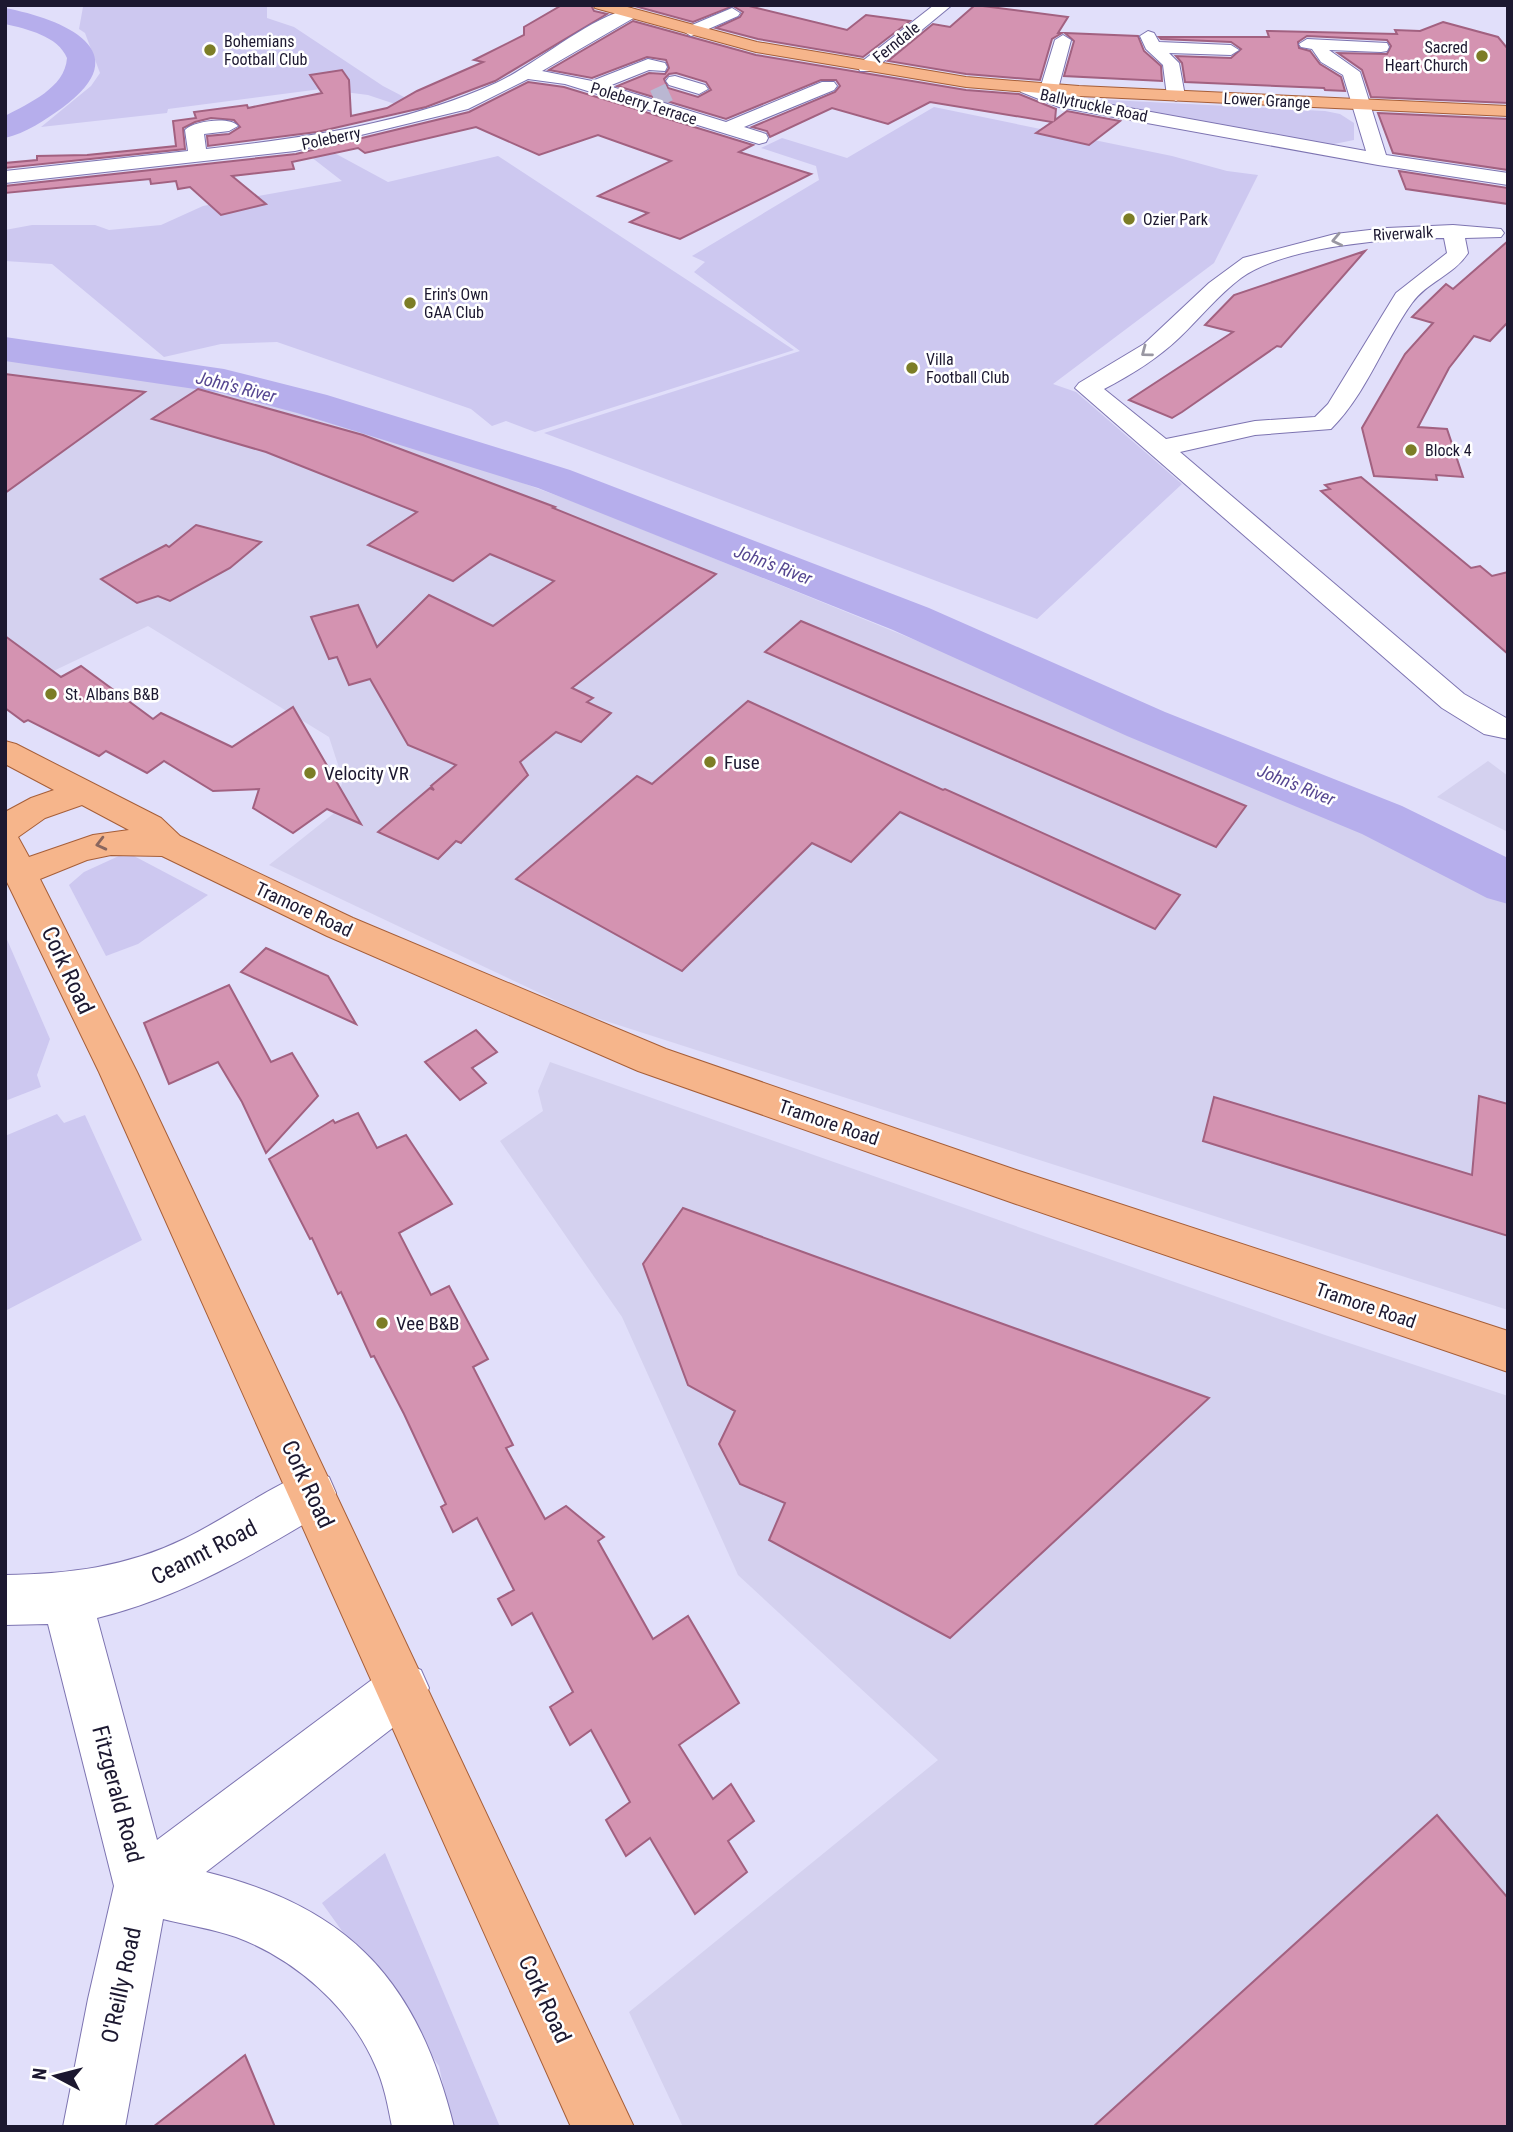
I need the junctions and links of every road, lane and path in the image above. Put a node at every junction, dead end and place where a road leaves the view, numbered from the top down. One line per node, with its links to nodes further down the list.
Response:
1 (601, 5): 4 (main road, Ballytruckle Road)
2 (944, 5): 3 (street, Ferndale)
3 (924, 12): 11 (street, Ferndale)
4 (631, 13): 6 (main road, Ballytruckle Road); 12 (street, Poleberry)
5 (732, 13): 6 (street)
6 (691, 31): 11 (main road, Ballytruckle Road)
7 (1063, 40): 16 (street)
8 (1381, 47): 18 (street)
9 (1231, 50): 17 (street)
10 (659, 67): 14 (street)
11 (866, 67): 15 (main road, Ballytruckle Road)
12 (528, 74): 14 (street, Poleberry Terrace); 23 (street, Poleberry)
13 (828, 86): 21 (street)
14 (593, 87): 21 (street, Poleberry Terrace)
15 (1027, 88): 16 (main road, Lower Grange); 24 (street, Ballytruckle Road)
16 (1049, 89): 17 (main road, Lower Grange)
17 (1176, 96): 18 (main road, Lower Grange)
18 (1362, 104): 19 (main road, Lower Grange); 24 (street)
19 (1508, 111)
20 (229, 126): 23 (street)
21 (727, 128): 22 (street, Poleberry Terrace)
22 (759, 138)
23 (198, 157): 25 (street, Poleberry)
24 (1378, 159): 26 (street, Ballytruckle Road)
25 (5, 177)
26 (1508, 179)
27 (1454, 231): 28 (street); 29 (street, Riverwalk); 29 (street, Riverwalk, one-way to 29)
28 (1494, 233)
29 (1161, 448): 30 (street, Riverwalk)
30 (1508, 729)
31 (5, 751): 32 (main road, Tramore Road)
32 (87, 793): 33 (main road); 34 (main road, Tramore Road)
33 (5, 830)
34 (169, 845): 35 (main road, Tramore Road, one-way to 35); 36 (main road, Tramore Road)
35 (13, 859): 37 (main road, Cork Road)
36 (1508, 1352)
37 (312, 1493): 38 (street, Ceannt Road); 40 (main road, Cork Road)
38 (67, 1599): 39 (street, Ceannt Road); 41 (street, Fitzgerald Road)
39 (5, 1600)
40 (402, 1688): 41 (street); 44 (main road, Cork Road)
41 (142, 1886): 42 (street, O'Reilly Road); 43 (street, Fitzgerald Road)
42 (94, 2127)
43 (423, 2127)
44 (603, 2127)

